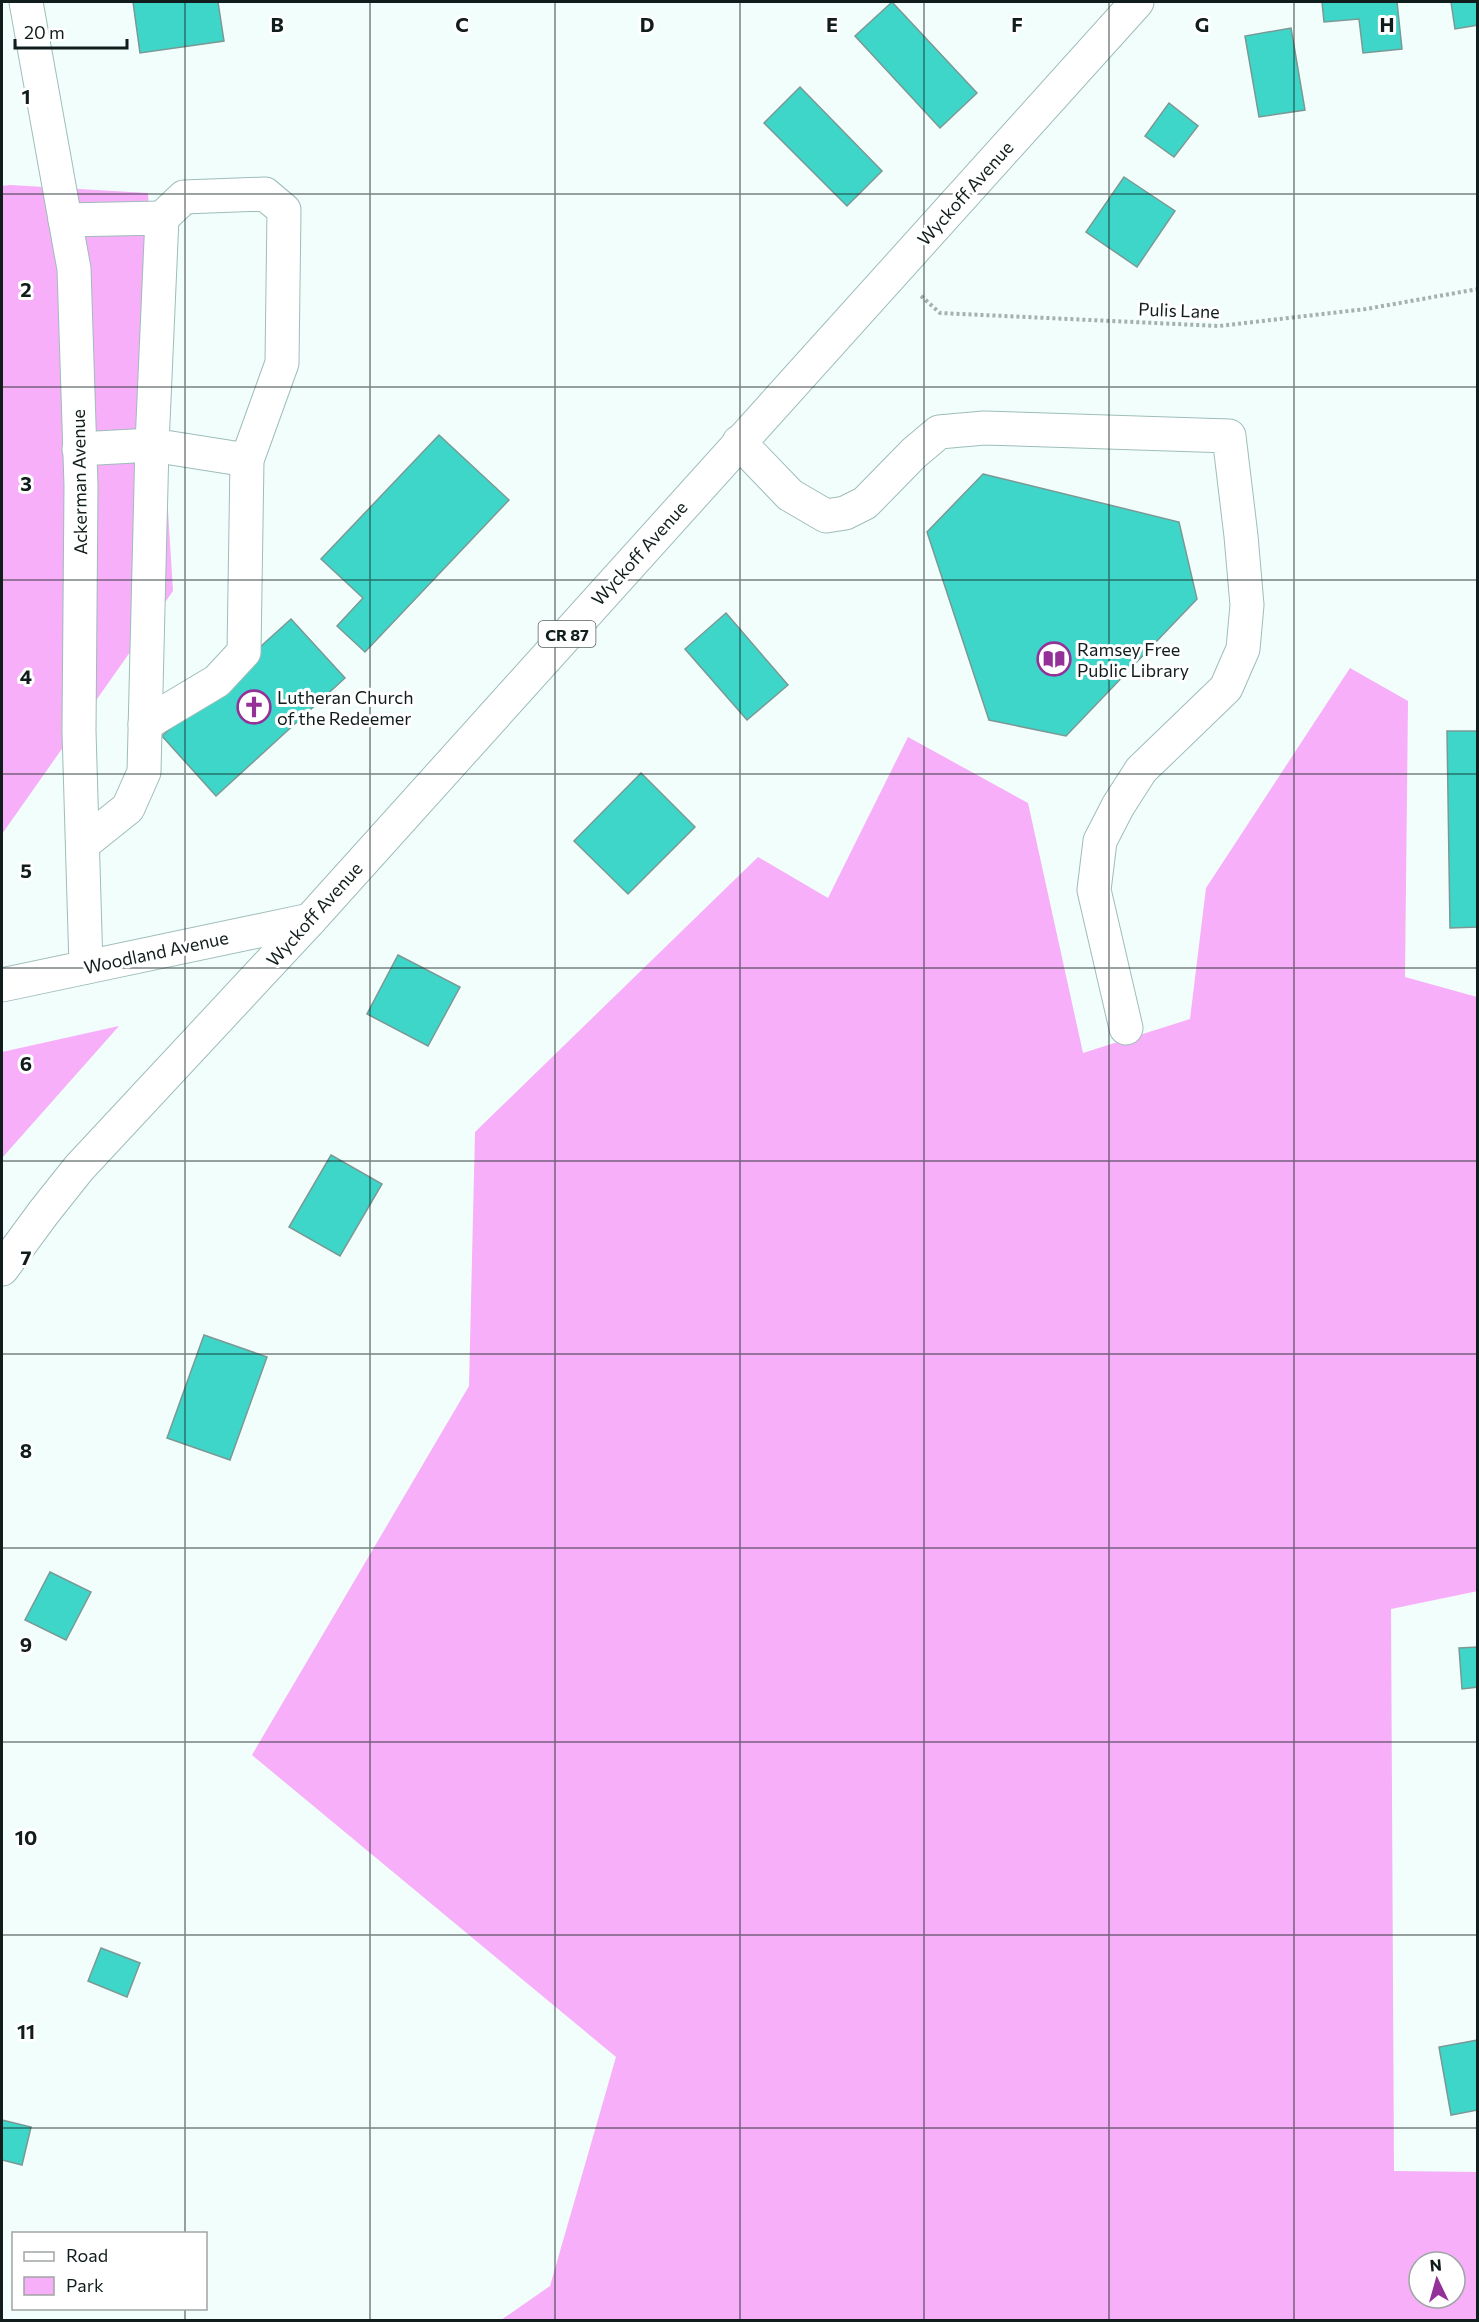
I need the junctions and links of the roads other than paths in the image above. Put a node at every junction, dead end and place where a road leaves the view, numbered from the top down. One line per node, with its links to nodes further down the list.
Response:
1 (26, 2): 4 (main road, Ackerman Avenue)
2 (1137, 2): 5 (main road, Wyckoff Avenue / CR 87)
3 (162, 218): 4 (main road); 6 (main road); 8 (main road)
4 (65, 220): 7 (main road, Ackerman Avenue)
5 (739, 442): 11 (main road, Wyckoff Avenue / CR 87); 14 (main road)
6 (152, 445): 7 (main road); 8 (main road); 9 (main road)
7 (79, 449): 10 (main road, Ackerman Avenue)
8 (247, 460): 9 (main road)
9 (145, 724): 10 (main road)
10 (83, 844): 12 (main road, Ackerman Avenue)
11 (310, 920): 12 (main road, Woodland Avenue); 15 (main road, Wyckoff Avenue / CR 87)
12 (86, 967): 13 (main road, Woodland Avenue)
13 (2, 986)
14 (1126, 1028)
15 (2, 1269)

